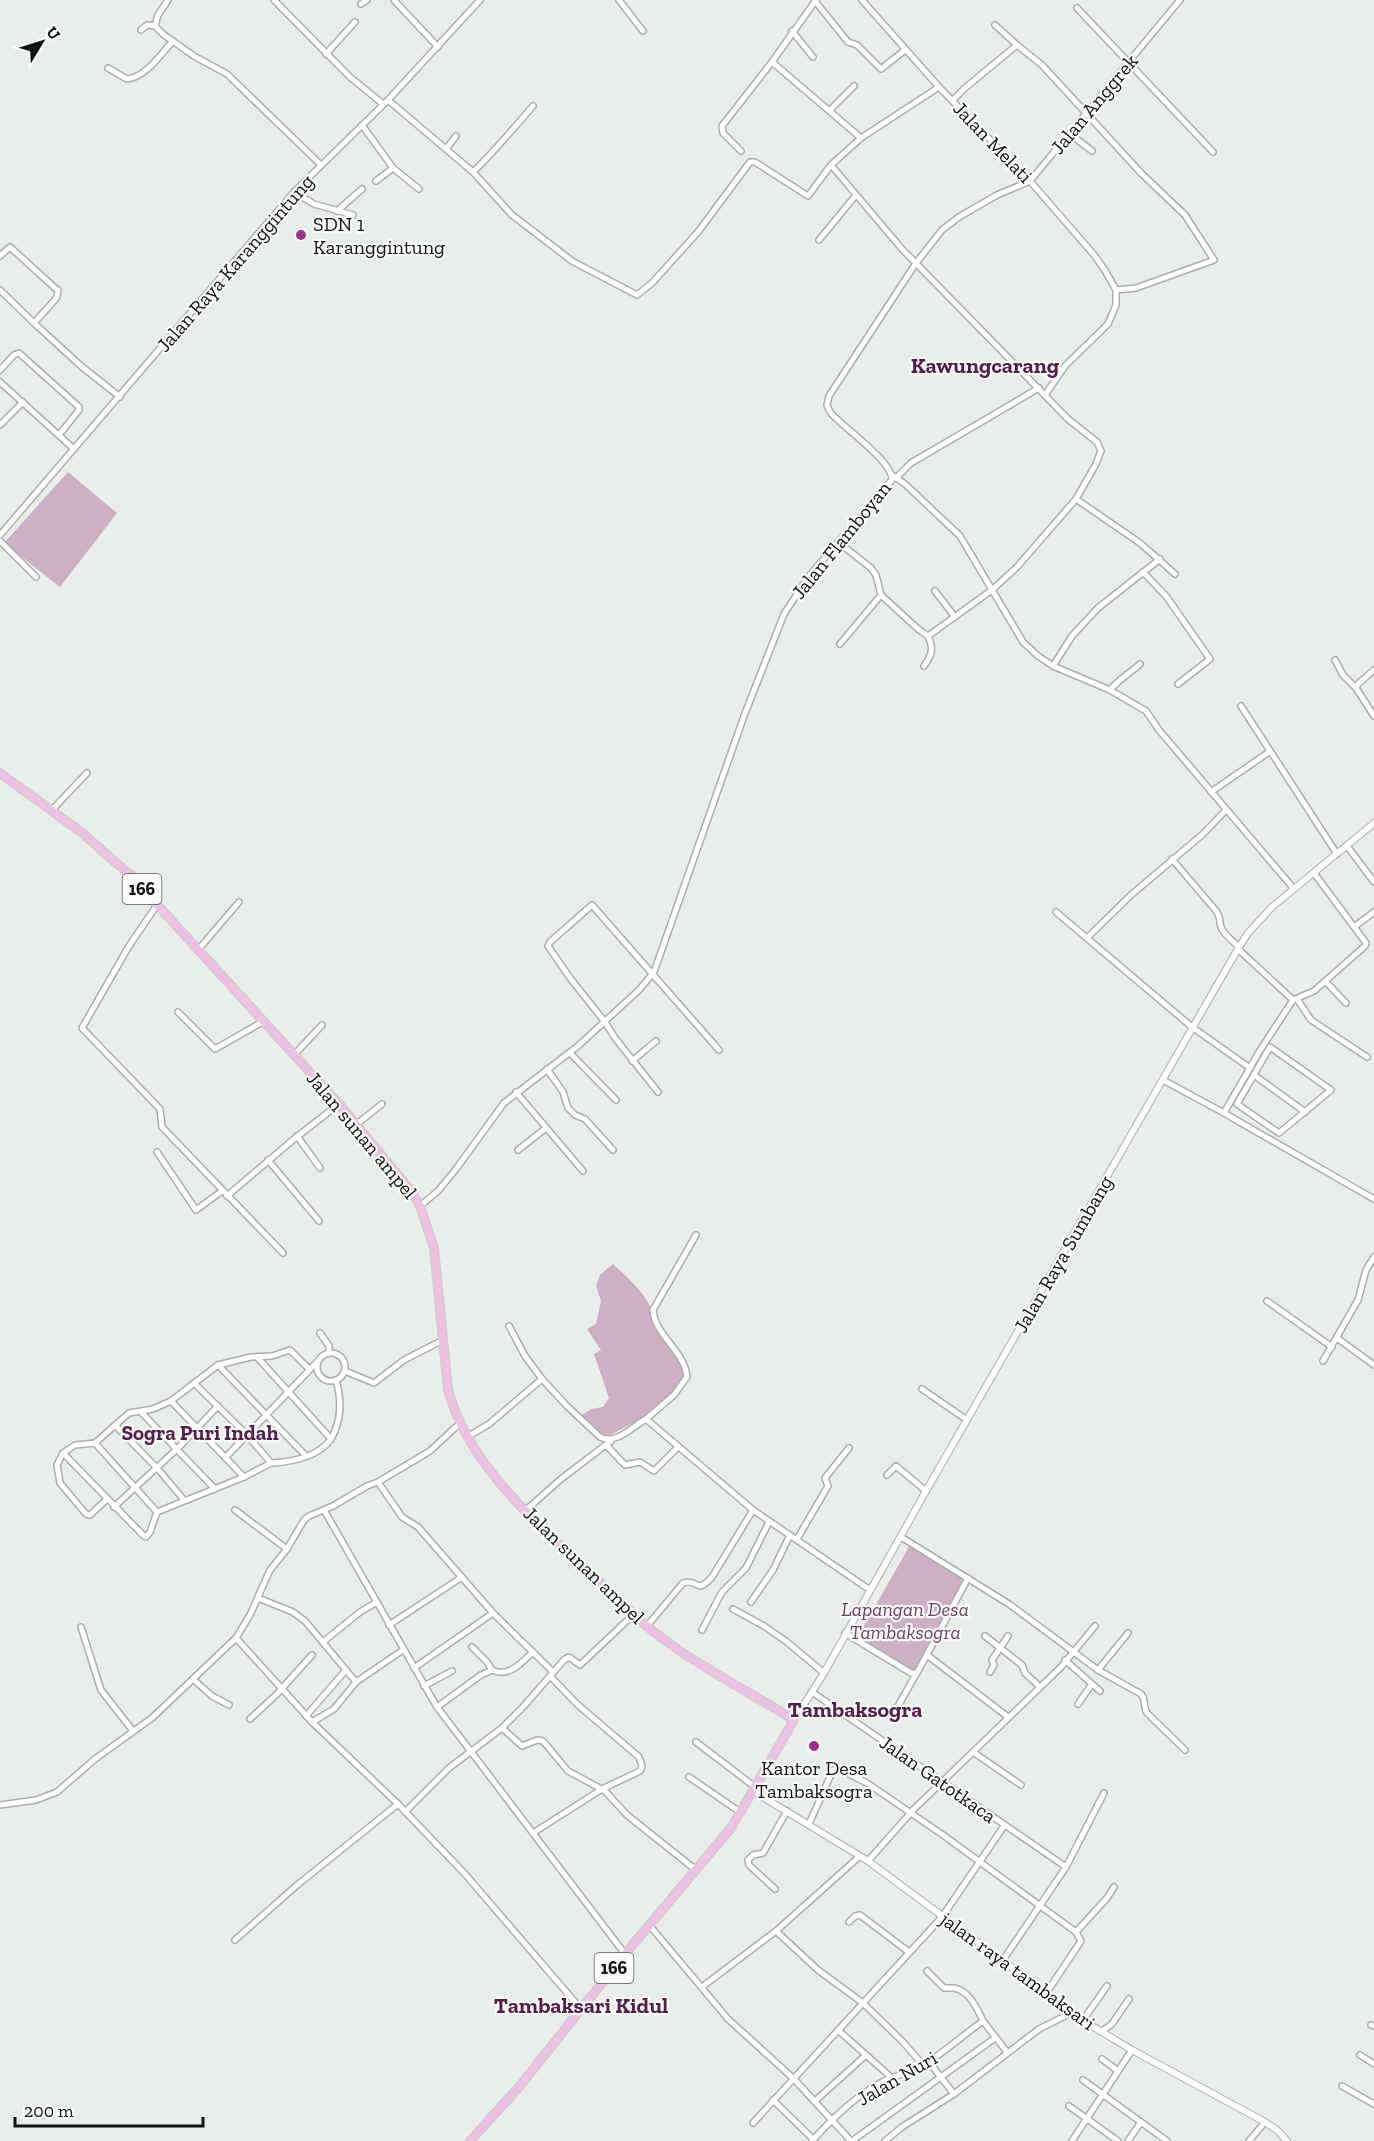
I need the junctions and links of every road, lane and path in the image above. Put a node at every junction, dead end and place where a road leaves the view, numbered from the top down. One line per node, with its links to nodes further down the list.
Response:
1 (168, 0): 12 (street)
2 (274, 0): 20 (street)
3 (394, 0): 18 (street)
4 (480, 0): 18 (street, Jalan Raya Karanggintung)
5 (620, 0): 14 (street)
6 (862, 0): 19 (street, Jalan Melati)
7 (1180, 0): 23 (street, Jalan Anggrek)
8 (815, 1): 15 (street); 19 (street)
9 (1077, 8): 23 (street)
10 (355, 22): 20 (street)
11 (995, 25): 17 (street)
12 (155, 26): 13 (street); 16 (street)
13 (141, 30)
14 (643, 31)
15 (792, 31): 21 (street); 22 (street)
16 (173, 41): 24 (street); 40 (street)
17 (1017, 45): 27 (street); 31 (street)
18 (438, 47): 28 (street, Jalan Raya Karanggintung)
19 (905, 50): 26 (street, Jalan Melati)
20 (326, 54): 28 (street)
21 (813, 57)
22 (772, 62): 30 (street); 37 (street)
23 (1130, 62): 31 (street, Jalan Anggrek); 39 (street)
24 (108, 68)
25 (854, 86): 30 (street)
26 (939, 87): 27 (street, Jalan Melati); 35 (street)
27 (953, 100): 45 (street, Jalan Melati)
28 (385, 102): 32 (street, Jalan Raya Karanggintung); 36 (street)
29 (533, 106): 43 (street)
30 (830, 110): 35 (street)
31 (1086, 114): 33 (street, Jalan Anggrek); 56 (street)
32 (362, 125): 40 (street, Jalan Raya Karanggintung); 42 (street)
33 (1070, 134): 38 (street); 45 (street, Jalan Anggrek)
34 (456, 136): 36 (street)
35 (861, 138): 41 (street)
36 (446, 148): 43 (street)
37 (741, 150)
38 (1092, 151)
39 (1213, 153)
40 (321, 165): 48 (street, Jalan Raya Karanggintung)
41 (831, 165): 43 (street); 49 (street)
42 (393, 168): 44 (street); 47 (street)
43 (473, 172)
44 (376, 181)
45 (1030, 181): 54 (street, Jalan Anggrek); 56 (street, Jalan Melati)
46 (362, 189): 50 (street)
47 (419, 189)
48 (294, 192): 50 (street); 62 (street, Jalan Raya Karanggintung)
49 (856, 195): 52 (street); 54 (street)
50 (337, 211): 51 (street)
51 (353, 214)
52 (819, 240)
53 (0, 256): 57 (street)
54 (916, 263): 60 (street); 67 (street, Jalan Flamboyan)
55 (0, 290): 57 (street)
56 (1116, 292): 61 (street)
57 (34, 323): 62 (street)
58 (0, 370): 65 (street)
59 (0, 382): 63 (street)
60 (1039, 388): 61 (street); 67 (street)
61 (1045, 394): 68 (street)
62 (120, 397): 66 (street, Jalan Raya Karanggintung)
63 (22, 402): 64 (street); 65 (street)
64 (0, 425)
65 (59, 435): 66 (street)
66 (74, 449): 70 (street, Jalan Raya Karanggintung)
67 (894, 477): 73 (street, Jalan Flamboyan); 78 (street)
68 (1076, 499): 74 (street); 78 (street)
69 (0, 522): 70 (street)
70 (7, 527): 71 (street, Jalan Raya Karanggintung)
71 (0, 535)
72 (0, 541): 77 (street)
73 (838, 542): 80 (street); 115 (street, Jalan Flamboyan)
74 (1160, 558): 75 (street); 76 (street)
75 (1143, 572): 87 (street); 89 (street)
76 (1175, 574)
77 (36, 577)
78 (992, 590): 81 (street); 87 (street)
79 (935, 591): 81 (street)
80 (881, 595): 82 (street); 83 (street)
81 (955, 617): 82 (street)
82 (928, 636): 86 (street)
83 (840, 644)
84 (1335, 660): 90 (street)
85 (1140, 664): 91 (street)
86 (924, 666)
87 (1053, 666): 91 (street)
88 (1374, 670): 90 (street)
89 (1178, 684)
90 (1356, 688): 93 (street)
91 (1110, 690): 97 (street)
92 (1240, 706): 94 (street)
93 (1374, 716)
94 (1269, 752): 97 (street); 102 (street)
95 (0, 773): 99 (main road, Jalan sunan ampel / 166)
96 (87, 773): 99 (street)
97 (1211, 792): 98 (street)
98 (1226, 810): 103 (street); 106 (street)
99 (51, 811): 108 (main road, Jalan sunan ampel / 166)
100 (1374, 823): 101 (street, Jalan Raya Sumbang)
101 (1347, 846): 102 (street, Jalan Raya Sumbang); 105 (street)
102 (1337, 854): 104 (street, Jalan Raya Sumbang)
103 (1172, 859): 112 (street); 113 (street)
104 (1314, 873): 106 (street, Jalan Raya Sumbang); 111 (street)
105 (1374, 882)
106 (1294, 889): 113 (street, Jalan Raya Sumbang)
107 (239, 902): 114 (street)
108 (157, 905): 114 (main road, Jalan sunan ampel / 166); 152 (street)
109 (1056, 912): 112 (street)
110 (1374, 912): 111 (street)
111 (1354, 927): 116 (street)
112 (1087, 938): 123 (street)
113 (1238, 948): 117 (street); 123 (street, Jalan Raya Sumbang)
114 (198, 950): 121 (main road, Jalan sunan ampel / 166)
115 (653, 975): 120 (street); 120 (street); 125 (street)
116 (1325, 981): 117 (street); 118 (street)
117 (1295, 999): 128 (street); 130 (street)
118 (1346, 1003)
119 (178, 1012): 121 (street)
120 (605, 1022): 126 (street); 129 (street)
121 (265, 1023): 127 (main road, Jalan sunan ampel / 166)
122 (322, 1025): 127 (street)
123 (1192, 1027): 130 (street); 133 (street, Jalan Raya Sumbang)
124 (656, 1041): 129 (street)
125 (719, 1050)
126 (570, 1053): 131 (street); 136 (street)
127 (294, 1054): 137 (main road, Jalan sunan ampel / 166)
128 (1367, 1057)
129 (632, 1061): 135 (street)
130 (1250, 1068): 140 (street)
131 (547, 1069): 134 (street); 147 (street)
132 (1254, 1075): 139 (street); 139 (street); 142 (street)
133 (1163, 1080): 140 (street); 183 (street, Jalan Raya Sumbang)
134 (516, 1092): 143 (street); 154 (street)
135 (658, 1092)
136 (616, 1100)
137 (339, 1104): 141 (main road, Jalan sunan ampel / 166); 145 (street)
138 (382, 1104): 141 (street)
139 (1305, 1112): 142 (street)
140 (1224, 1113): 144 (street)
141 (357, 1124): 154 (main road, Jalan sunan ampel / 166)
142 (1266, 1124): 144 (street)
143 (546, 1128): 146 (street); 151 (street)
144 (1260, 1134): 153 (street)
145 (297, 1136): 149 (street); 150 (street)
146 (518, 1150)
147 (613, 1150)
148 (156, 1152): 152 (street)
149 (268, 1160): 152 (street); 155 (street)
150 (320, 1168)
151 (583, 1171)
152 (224, 1193): 157 (street)
153 (1374, 1199)
154 (420, 1206): 162 (main road, Jalan sunan ampel / 166)
155 (319, 1221)
156 (696, 1235): 182 (street)
157 (283, 1253)
158 (1374, 1257): 163 (street)
159 (1267, 1301): 164 (street)
160 (509, 1326): 173 (street)
161 (320, 1333): 165 (street)
162 (443, 1337): 172 (street); 184 (main road, Jalan sunan ampel / 166)
163 (1337, 1338): 164 (street); 170 (street)
164 (1332, 1347): 167 (street)
165 (329, 1353): 168 (street); 172 (street)
166 (257, 1357): 169 (street); 171 (street); 177 (street)
167 (1323, 1360)
168 (318, 1361): 171 (street); 174 (street)
169 (218, 1365): 175 (street); 181 (street)
170 (1374, 1365)
171 (309, 1369): 177 (street)
172 (345, 1371): 174 (street)
173 (542, 1378): 188 (street); 190 (street)
174 (336, 1380): 189 (street)
175 (194, 1383): 178 (street); 179 (street)
176 (922, 1389): 183 (street)
177 (289, 1392): 181 (street); 189 (street)
178 (171, 1401): 180 (street); 186 (street)
179 (218, 1406): 186 (street); 187 (street)
180 (141, 1412): 185 (street); 195 (street)
181 (266, 1415): 187 (street); 197 (street)
182 (646, 1419): 190 (street); 193 (street)
183 (967, 1420): 206 (street, Jalan Raya Sumbang)
184 (459, 1424): 188 (main road, Jalan sunan ampel / 166); 203 (street)
185 (115, 1425): 191 (street); 200 (street)
186 (198, 1428): 195 (street); 198 (street)
187 (247, 1435): 198 (street); 199 (street)
188 (467, 1437): 212 (main road, Jalan sunan ampel / 166)
189 (331, 1439): 197 (street)
190 (613, 1440): 192 (street)
191 (95, 1443): 196 (street); 204 (street)
192 (606, 1445): 193 (street); 212 (street)
193 (678, 1447): 213 (street)
194 (849, 1448): 218 (street)
195 (177, 1449): 200 (street); 205 (street)
196 (63, 1453): 207 (street); 207 (street)
197 (306, 1456): 199 (street)
198 (226, 1457): 202 (street)
199 (271, 1463): 202 (street)
200 (157, 1468): 204 (street); 208 (street)
201 (886, 1474): 206 (street)
202 (244, 1477): 205 (street)
203 (378, 1482): 210 (street); 220 (street)
204 (134, 1489): 209 (street); 214 (street)
205 (215, 1489): 208 (street)
206 (926, 1491): 217 (street, Jalan Raya Sumbang)
207 (107, 1499): 209 (street)
208 (184, 1500): 214 (street)
209 (114, 1507): 214 (street)
210 (324, 1509): 219 (street); 224 (street)
211 (235, 1510): 219 (street)
212 (526, 1510): 228 (main road, Jalan sunan ampel / 166)
213 (753, 1510): 215 (street); 230 (street)
214 (157, 1512)
215 (769, 1522): 216 (street); 233 (street)
216 (790, 1534): 218 (street); 225 (street)
217 (901, 1537): 221 (street); 222 (street, Jalan Raya Sumbang)
218 (796, 1539): 222 (street)
219 (287, 1549): 223 (street)
220 (462, 1578): 227 (street); 229 (street)
221 (968, 1578): 243 (street); 246 (street)
222 (870, 1590): 234 (street, Jalan Raya Sumbang)
223 (258, 1598): 238 (street); 239 (street)
224 (376, 1602): 229 (street); 239 (street)
225 (751, 1602)
226 (733, 1609): 254 (street)
227 (493, 1613): 244 (street); 248 (street)
228 (634, 1614): 230 (main road, Jalan sunan ampel / 166); 255 (street)
229 (389, 1625): 242 (street)
230 (647, 1626): 272 (main road, Jalan sunan ampel / 166)
231 (1095, 1626): 243 (street)
232 (81, 1628): 275 (street)
233 (702, 1630)
234 (846, 1633): 254 (street, Jalan Raya Sumbang); 256 (street)
235 (1128, 1634): 251 (street)
236 (985, 1636): 241 (street)
237 (1008, 1636): 241 (street)
238 (237, 1638): 257 (street); 262 (street)
239 (323, 1642): 249 (street)
240 (472, 1647): 250 (street)
241 (1000, 1647): 253 (street); 261 (street)
242 (403, 1650): 248 (street); 258 (street)
243 (1073, 1651): 247 (street); 251 (street)
244 (533, 1652): 250 (street); 255 (street)
245 (312, 1655): 262 (street)
246 (927, 1655): 256 (street); 270 (street)
247 (1065, 1660): 259 (street); 261 (street)
248 (414, 1668): 260 (street)
249 (346, 1670): 258 (street); 269 (street)
250 (492, 1670): 267 (street)
251 (1098, 1670): 277 (street)
252 (452, 1671): 260 (street)
253 (990, 1672)
254 (824, 1673): 264 (street, Jalan Raya Sumbang)
255 (552, 1674): 274 (street); 283 (street)
256 (915, 1674): 268 (street)
257 (193, 1679): 266 (street); 275 (street)
258 (356, 1682): 273 (street)
259 (1092, 1684): 263 (street); 265 (street)
260 (424, 1686): 267 (street)
261 (1040, 1687): 270 (street)
262 (282, 1689): 269 (street); 271 (street)
263 (1100, 1691)
264 (812, 1692): 272 (street, Jalan Raya Sumbang); 281 (street, Jalan Gatotkaca)
265 (1078, 1704)
266 (229, 1705)
267 (437, 1707): 278 (street)
268 (897, 1708)
269 (306, 1716): 273 (street)
270 (1008, 1717): 279 (street)
271 (250, 1719)
272 (794, 1720): 284 (main road, 166)
273 (312, 1722): 286 (street)
274 (501, 1728): 278 (street); 283 (street)
275 (133, 1731): 287 (street)
276 (696, 1742): 284 (street)
277 (1185, 1750)
278 (470, 1751): 289 (street); 294 (street)
279 (973, 1752): 281 (street); 282 (street)
280 (689, 1777): 290 (street)
281 (943, 1781): 291 (street); 293 (street, Jalan Gatotkaca)
282 (1021, 1785)
283 (602, 1789): 294 (street); 299 (street)
284 (754, 1789): 288 (street, jalan raya tambaksari); 290 (main road, 166)
285 (1104, 1793): 298 (street)
286 (398, 1804): 289 (street); 308 (street)
287 (0, 1805)
288 (788, 1811): 292 (street, jalan raya tambaksari); 301 (street)
289 (405, 1812): 318 (street)
290 (740, 1812): 299 (main road, 166)
291 (911, 1812): 292 (street); 296 (street); 297 (street)
292 (809, 1824): 295 (street, jalan raya tambaksari)
293 (1004, 1826): 297 (street); 298 (street, Jalan Gatotkaca)
294 (532, 1833): 310 (street)
295 (860, 1856): 296 (street, jalan raya tambaksari); 306 (street)
296 (868, 1861): 303 (street, jalan raya tambaksari)
297 (980, 1862): 302 (street); 303 (street)
298 (1066, 1868): 302 (street)
299 (696, 1870): 305 (main road, 166)
300 (1114, 1887): 307 (street)
301 (775, 1888)
302 (1041, 1905): 307 (street); 311 (street)
303 (942, 1917): 309 (street); 311 (street, jalan raya tambaksari)
304 (849, 1922): 309 (street)
305 (650, 1926): 310 (main road, 166); 313 (street)
306 (776, 1931): 313 (street); 317 (street)
307 (1076, 1932): 315 (street)
308 (235, 1940)
309 (909, 1952): 317 (street)
310 (625, 1954): 318 (main road, 166)
311 (1003, 1960): 315 (street, jalan raya tambaksari)
312 (927, 1971): 321 (street)
313 (702, 1986): 336 (street)
314 (1107, 1986): 320 (street)
315 (1047, 1992): 319 (street, jalan raya tambaksari)
316 (1129, 1999): 323 (street)
317 (863, 2003): 322 (street); 332 (street)
318 (581, 2009): 351 (main road, 166)
319 (1071, 2013): 320 (street, jalan raya tambaksari); 326 (street)
320 (1083, 2020): 323 (street, jalan raya tambaksari)
321 (983, 2021): 324 (street); 330 (street, Jalan Nuri)
322 (838, 2030): 327 (street); 336 (street)
323 (1102, 2031): 325 (street, jalan raya tambaksari)
324 (995, 2038): 326 (street); 334 (street)
325 (1132, 2050): 333 (street); 348 (street, jalan raya tambaksari)
326 (1007, 2052): 339 (street)
327 (866, 2055): 335 (street); 342 (street)
328 (1360, 2055): 331 (street)
329 (1102, 2059): 333 (street)
330 (929, 2062): 332 (street, Jalan Nuri); 334 (street)
331 (1374, 2064)
332 (923, 2065): 335 (street, Jalan Nuri)
333 (1118, 2071): 340 (street)
334 (941, 2076): 339 (street); 352 (street)
335 (892, 2078): 345 (street, Jalan Nuri)
336 (794, 2079): 341 (street); 342 (street)
337 (1083, 2080): 340 (street)
338 (1342, 2086): 343 (street)
339 (954, 2094): 353 (street)
340 (1103, 2094): 346 (street); 347 (street)
341 (773, 2100): 349 (street); 350 (street)
342 (815, 2101): 345 (street)
343 (1374, 2104)
344 (1069, 2106): 346 (street)
345 (832, 2119): 350 (street, Jalan Nuri); 352 (street)
346 (1087, 2119): 354 (street); 355 (street)
347 (1141, 2122): 356 (street); 357 (street)
348 (1265, 2122): 358 (street); 359 (street, jalan raya tambaksari)
349 (753, 2123)
350 (813, 2140)
351 (470, 2141)
352 (851, 2141)
353 (885, 2141)
354 (1072, 2141)
355 (1118, 2141)
356 (1128, 2141)
357 (1167, 2141)
358 (1249, 2141)
359 (1287, 2141)

